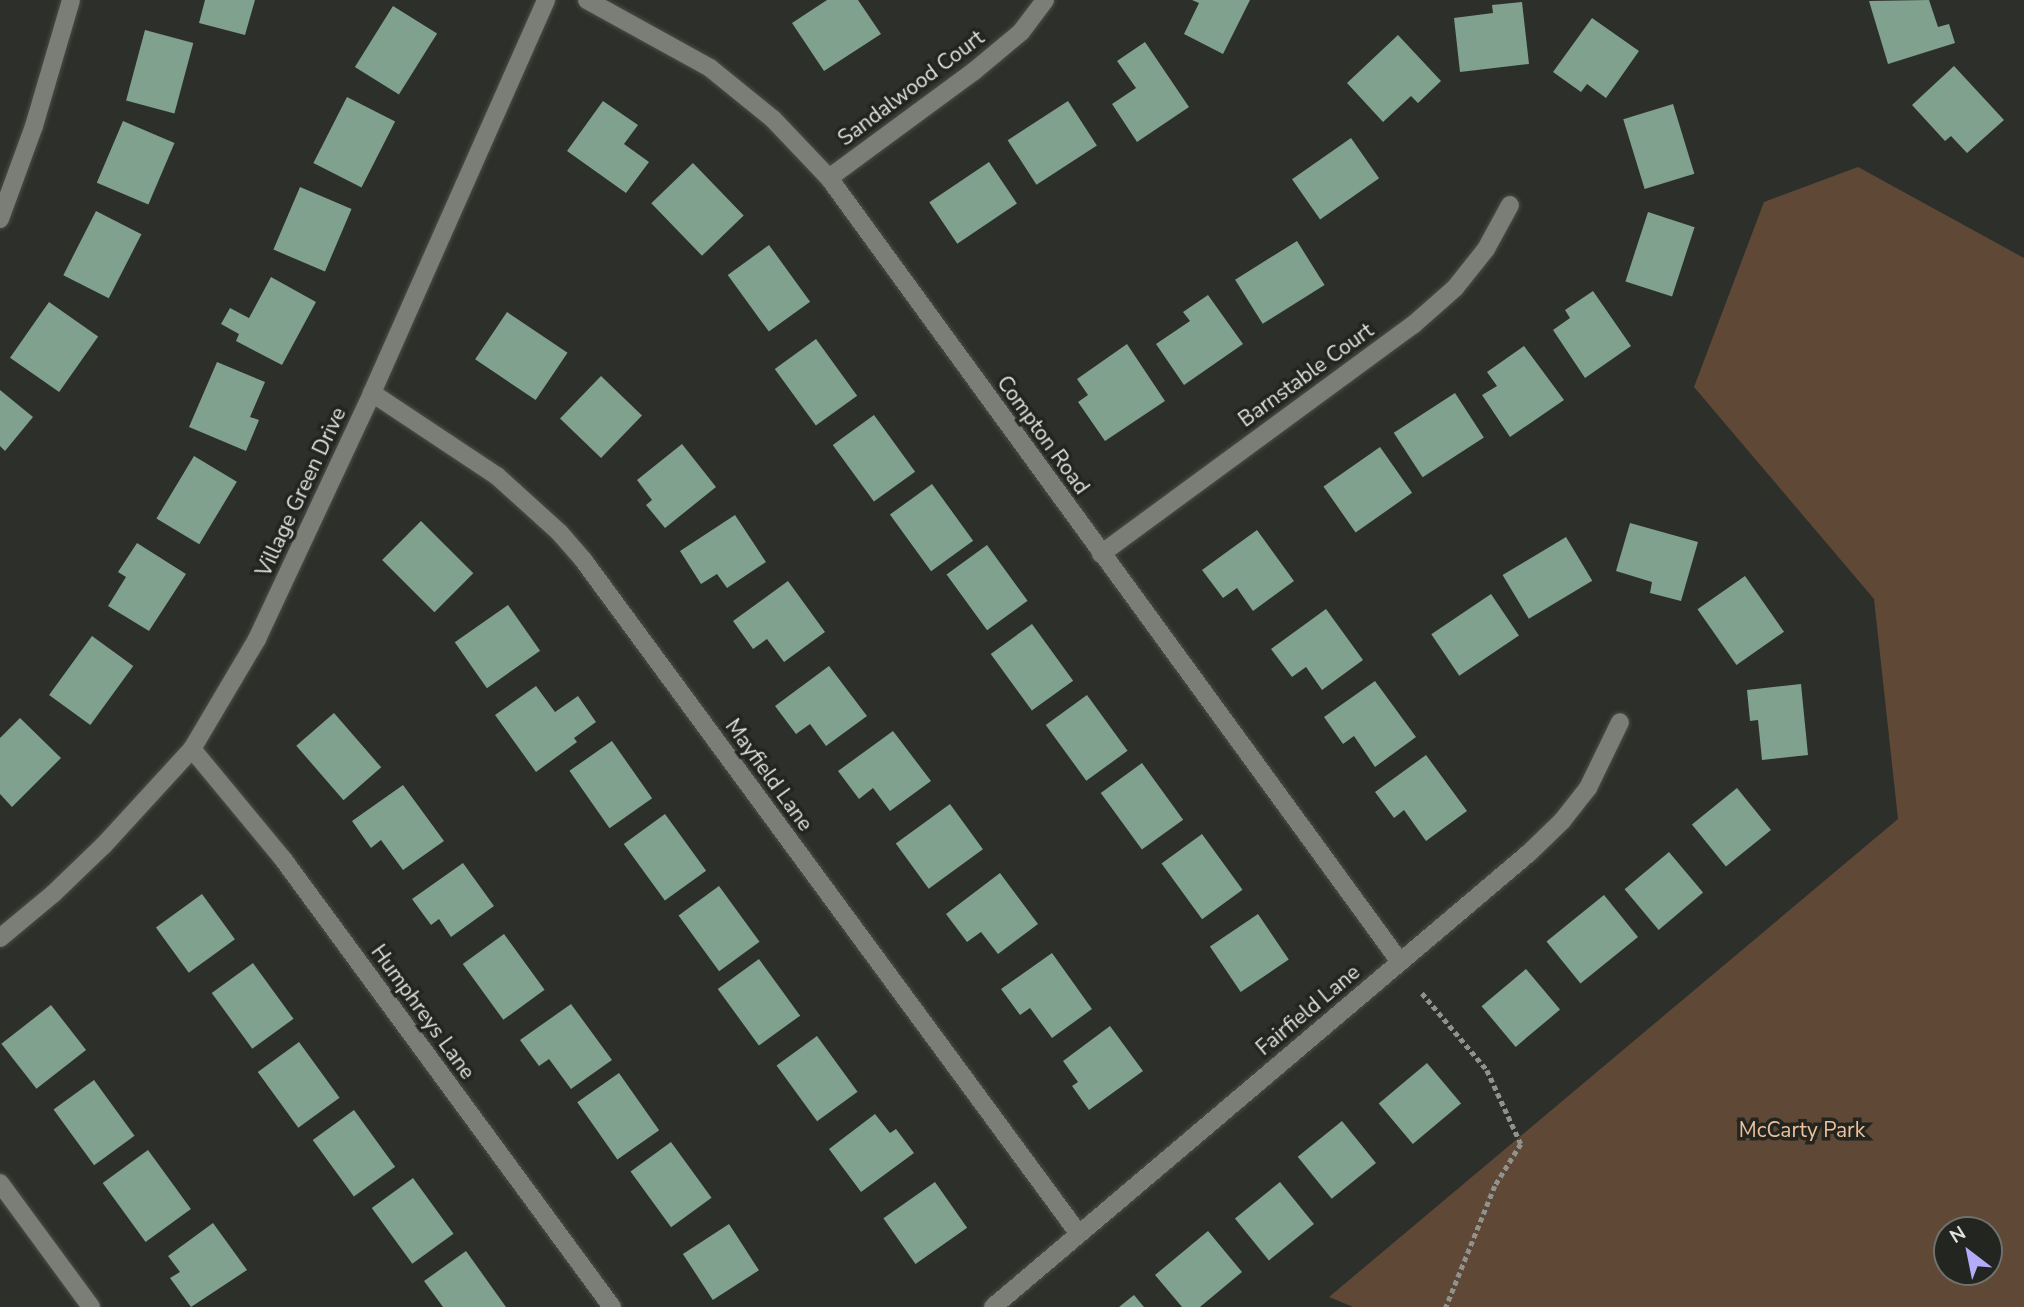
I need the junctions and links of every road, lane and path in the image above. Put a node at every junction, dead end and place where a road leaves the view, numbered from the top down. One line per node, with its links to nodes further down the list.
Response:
1 (71, 0): 7 (street)
2 (546, 0): 8 (street, Village Green Drive)
3 (587, 0): 5 (street, Compton Road)
4 (1045, 0): 5 (street, Sandalwood Court)
5 (829, 178): 9 (street, Compton Road)
6 (1510, 205): 9 (street, Barnstable Court)
7 (0, 219)
8 (372, 393): 11 (street, Village Green Drive); 16 (street, Mayfield Lane)
9 (1101, 554): 13 (street, Compton Road)
10 (1620, 722): 13 (street, Fairfield Lane)
11 (192, 749): 12 (street, Village Green Drive); 18 (street, Humphreys Lane)
12 (0, 938)
13 (1400, 962): 16 (street, Fairfield Lane)
14 (1422, 993): 20 (path)
15 (0, 1183): 17 (street)
16 (1079, 1234): 19 (street, Fairfield Lane)
17 (91, 1307)
18 (612, 1307)
19 (993, 1307)
20 (1446, 1307)

